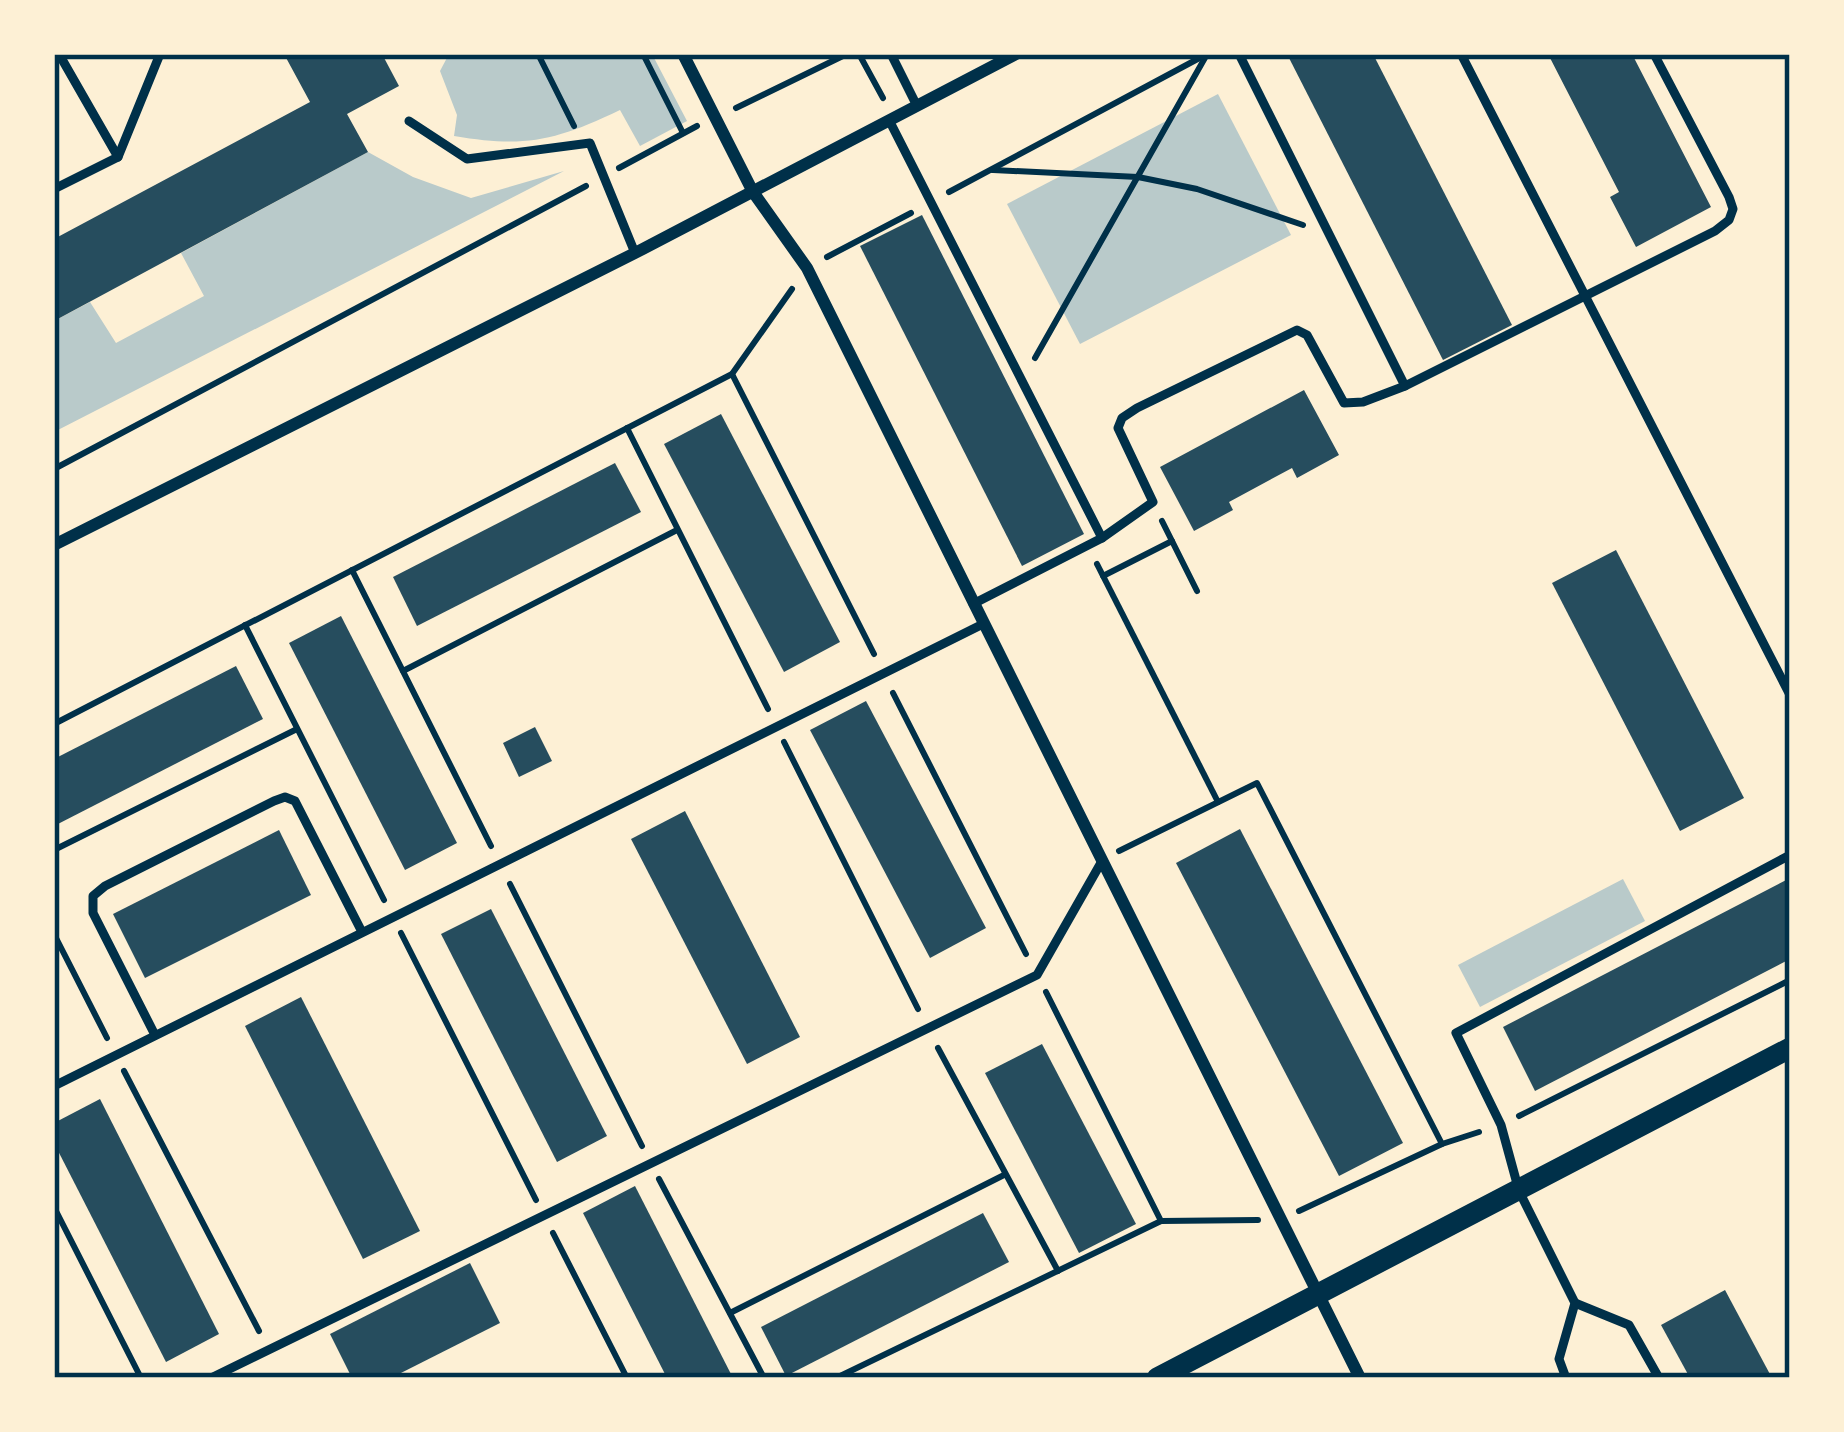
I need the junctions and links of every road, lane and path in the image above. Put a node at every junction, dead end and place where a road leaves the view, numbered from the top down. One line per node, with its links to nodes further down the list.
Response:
1 (59, 54): 20 (lane)
2 (160, 54): 20 (lane)
3 (538, 54): 19 (path)
4 (643, 54): 18 (path)
5 (682, 54): 15 (street)
6 (848, 54): 15 (path)
7 (859, 54): 16 (path)
8 (891, 54): 14 (lane)
9 (1014, 54): 14 (street)
10 (1207, 54): 21 (path); 23 (path)
11 (1239, 54): 27 (lane)
12 (1461, 54): 30 (lane)
13 (1654, 54): 30 (lane)
14 (917, 106): 16 (street)
15 (716, 118): 18 (path); 25 (street)
16 (891, 119): 25 (street); 26 (lane)
17 (409, 122): 19 (lane)
18 (683, 133): 22 (path)
19 (590, 143): 22 (lane)
20 (118, 157): 24 (lane)
21 (991, 170): 23 (path); 26 (path)
22 (604, 176): 28 (lane); 37 (path)
23 (1138, 177): 27 (path); 32 (path)
24 (54, 189)
25 (753, 192): 28 (street); 29 (street)
26 (931, 202): 29 (path); 32 (lane)
27 (1329, 234): 33 (lane)
28 (634, 254): 42 (street)
29 (807, 268): 31 (path); 47 (street)
30 (1585, 296): 33 (lane); 35 (lane)
31 (732, 374): 34 (path); 51 (path)
32 (1022, 382): 40 (lane)
33 (1405, 386): 38 (lane)
34 (627, 428): 39 (path); 44 (path)
35 (1658, 439): 36 (lane); 52 (lane)
36 (1645, 446)
37 (54, 469)
38 (1153, 502): 40 (lane); 41 (path)
39 (678, 530): 50 (path); 54 (path)
40 (1102, 538): 43 (lane)
41 (1172, 541): 45 (path); 46 (path)
42 (54, 544)
43 (1087, 545): 45 (path); 47 (lane)
44 (352, 570): 49 (path); 50 (path)
45 (1103, 576): 56 (path)
46 (1198, 591)
47 (973, 604): 48 (street)
48 (983, 624): 51 (lane); 59 (street)
49 (244, 625): 53 (path); 55 (path)
50 (403, 671): 60 (path)
51 (883, 673): 54 (lane); 64 (path)
52 (1790, 695)
53 (54, 724)
54 (776, 726): 60 (lane); 66 (path)
55 (297, 729): 57 (path); 61 (path)
56 (1218, 802): 59 (path); 72 (path)
57 (54, 850)
58 (1790, 855): 71 (lane)
59 (1102, 860): 64 (lane); 78 (street)
60 (500, 864): 61 (lane); 73 (path)
61 (393, 917): 62 (lane); 77 (path)
62 (362, 932): 67 (lane); 67 (lane)
63 (54, 934): 69 (path)
64 (1037, 975): 66 (lane); 79 (path)
65 (1790, 980): 71 (path)
66 (928, 1029): 73 (lane); 74 (path)
67 (154, 1036): 69 (lane)
68 (1790, 1048): 75 (street)
69 (116, 1054): 70 (lane); 84 (path)
70 (54, 1085)
71 (1501, 1125): 72 (path); 75 (lane)
72 (1442, 1144): 78 (path)
73 (651, 1163): 77 (lane); 83 (path)
74 (1004, 1175): 80 (path); 83 (path)
75 (1520, 1191): 81 (street); 82 (lane)
76 (54, 1207): 85 (path)
77 (544, 1215): 84 (lane); 87 (path)
78 (1280, 1220): 79 (path); 81 (street)
79 (1161, 1221): 80 (path)
80 (1058, 1270): 89 (path)
81 (1318, 1296): 90 (street); 91 (street)
82 (1575, 1303): 92 (lane); 93 (lane)
83 (730, 1312): 88 (path)
84 (268, 1350): 86 (lane)
85 (140, 1378)
86 (211, 1378)
87 (627, 1378)
88 (764, 1378)
89 (836, 1378)
90 (1157, 1378)
91 (1360, 1378)
92 (1566, 1378)
93 (1659, 1378)

